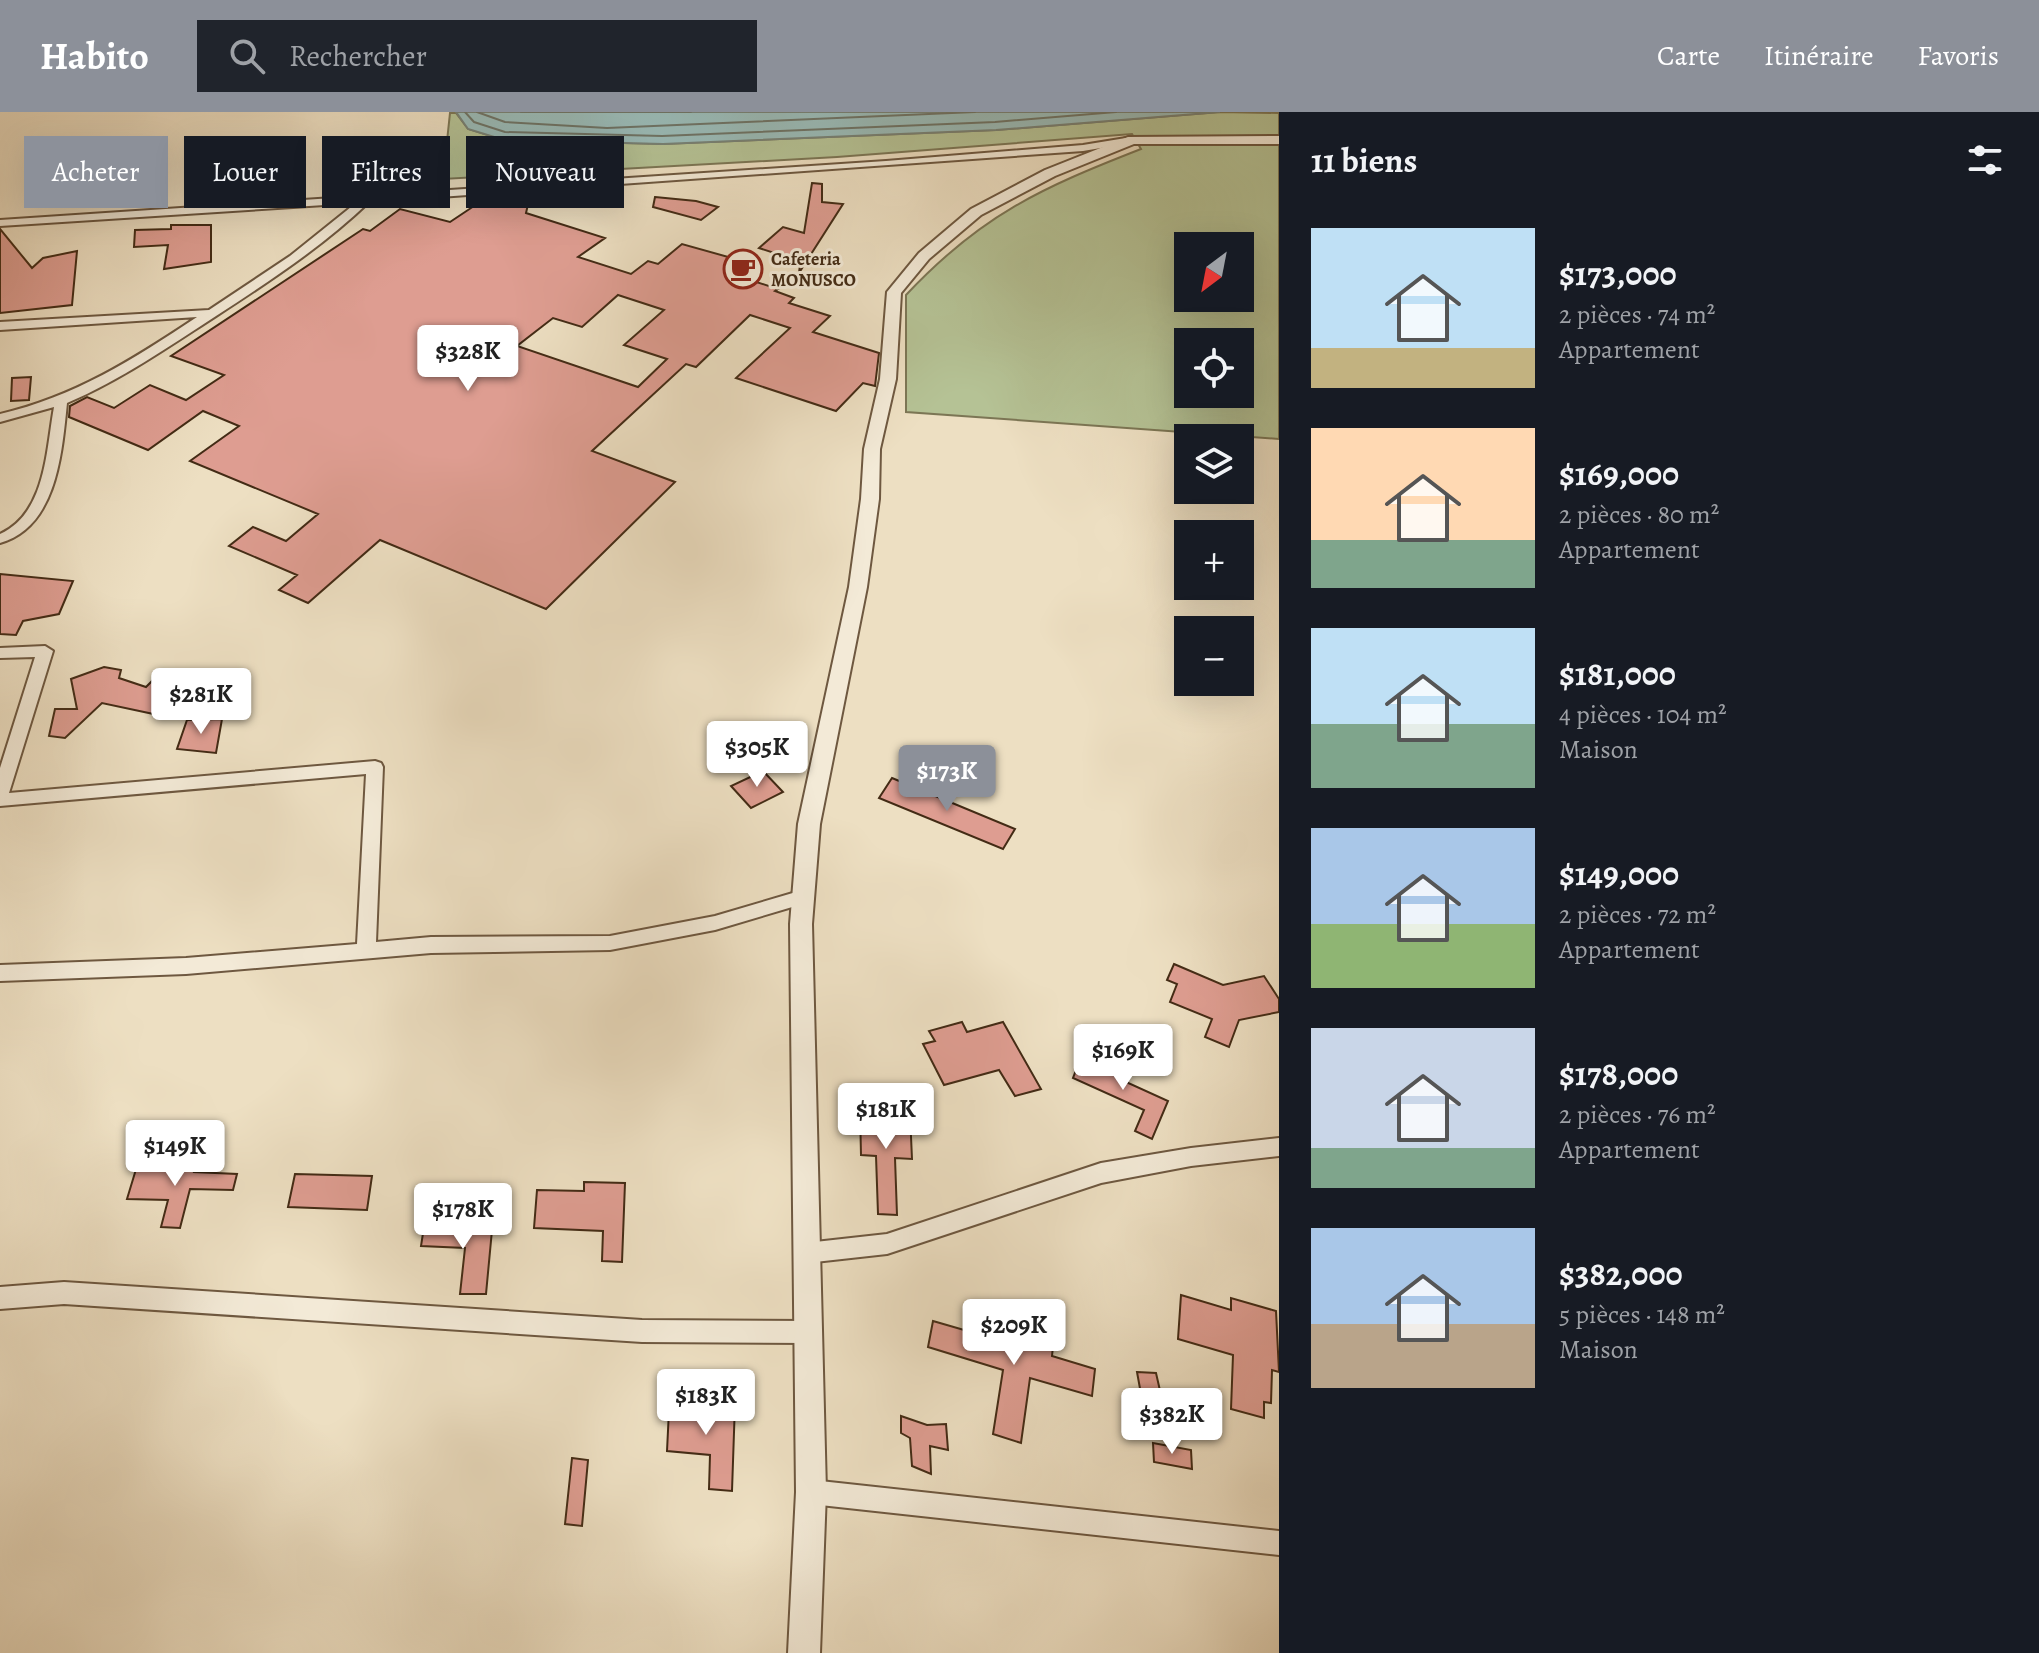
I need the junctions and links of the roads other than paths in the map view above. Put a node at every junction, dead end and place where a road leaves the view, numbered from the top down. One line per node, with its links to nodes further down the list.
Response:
1 (1279, 140): 2 (street)
2 (1046, 162): 3 (street); 14 (street)
3 (450, 192)
4 (322, 199): 6 (street)
5 (356, 208): 7 (street)
6 (0, 223)
7 (214, 312): 8 (street); 9 (street)
8 (0, 326)
9 (61, 403): 10 (street); 11 (street)
10 (0, 418)
11 (0, 539)
12 (0, 653): 13 (street)
13 (0, 798): 15 (street)
14 (803, 897): 15 (street); 18 (street)
15 (366, 950): 16 (street)
16 (0, 973)
17 (1279, 1147): 18 (street)
18 (806, 1253): 20 (street)
19 (1, 1296): 20 (street)
20 (809, 1332): 21 (street)
21 (811, 1492): 22 (street); 23 (street)
22 (1279, 1543)
23 (804, 1653)

